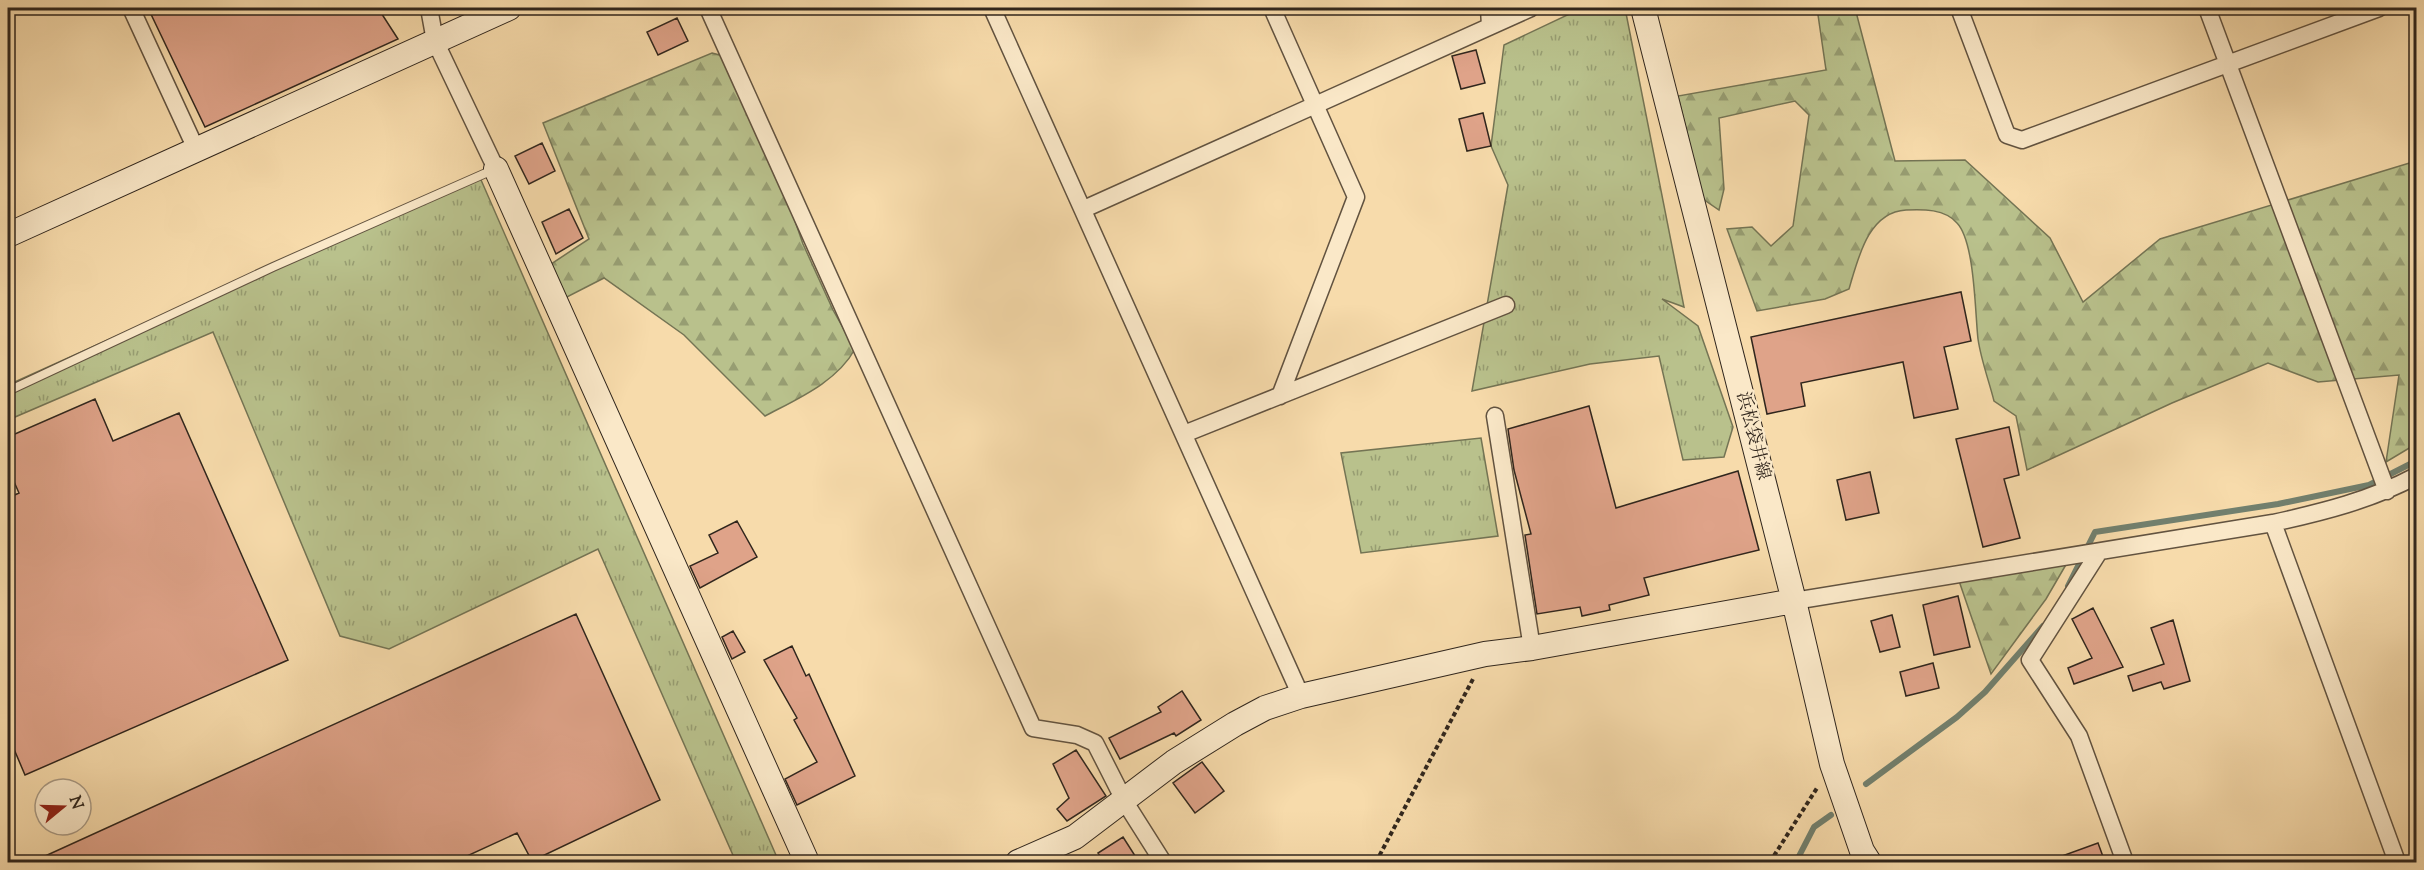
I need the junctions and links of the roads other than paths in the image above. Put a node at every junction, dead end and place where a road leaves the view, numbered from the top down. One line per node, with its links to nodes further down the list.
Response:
1 (131, 8): 17 (street)
2 (429, 8): 14 (street)
3 (509, 8): 14 (street)
4 (708, 8): 33 (street)
5 (992, 8): 19 (street)
6 (1272, 8): 16 (street)
7 (1489, 8): 13 (street)
8 (1531, 8): 13 (street)
9 (1643, 8): 30 (street, 浜松袋井線)
10 (1959, 8): 15 (street)
11 (2206, 8): 15 (street)
12 (2379, 8): 15 (street)
13 (1490, 26): 16 (street)
14 (435, 41): 17 (street); 18 (street)
15 (2228, 64): 27 (street)
16 (1315, 105): 19 (street); 23 (street)
17 (196, 149): 20 (street)
18 (496, 169): 22 (lane); 34 (street)
19 (1084, 209): 25 (street)
20 (8, 235)
21 (1506, 305): 23 (street)
22 (8, 391)
23 (1280, 396): 25 (street)
24 (1495, 416): 31 (street)
25 (1184, 434): 32 (street)
26 (2416, 476): 27 (street)
27 (2387, 491): 28 (street)
28 (2273, 523): 29 (street); 39 (street)
29 (2099, 552): 30 (street); 38 (street)
30 (1794, 601): 31 (street); 37 (street, 浜松袋井線)
31 (1532, 648): 32 (street)
32 (1301, 696): 33 (street)
33 (1125, 802): 35 (street); 36 (street)
34 (807, 862)
35 (1018, 862)
36 (1163, 862)
37 (1869, 862)
38 (2125, 862)
39 (2397, 862)

